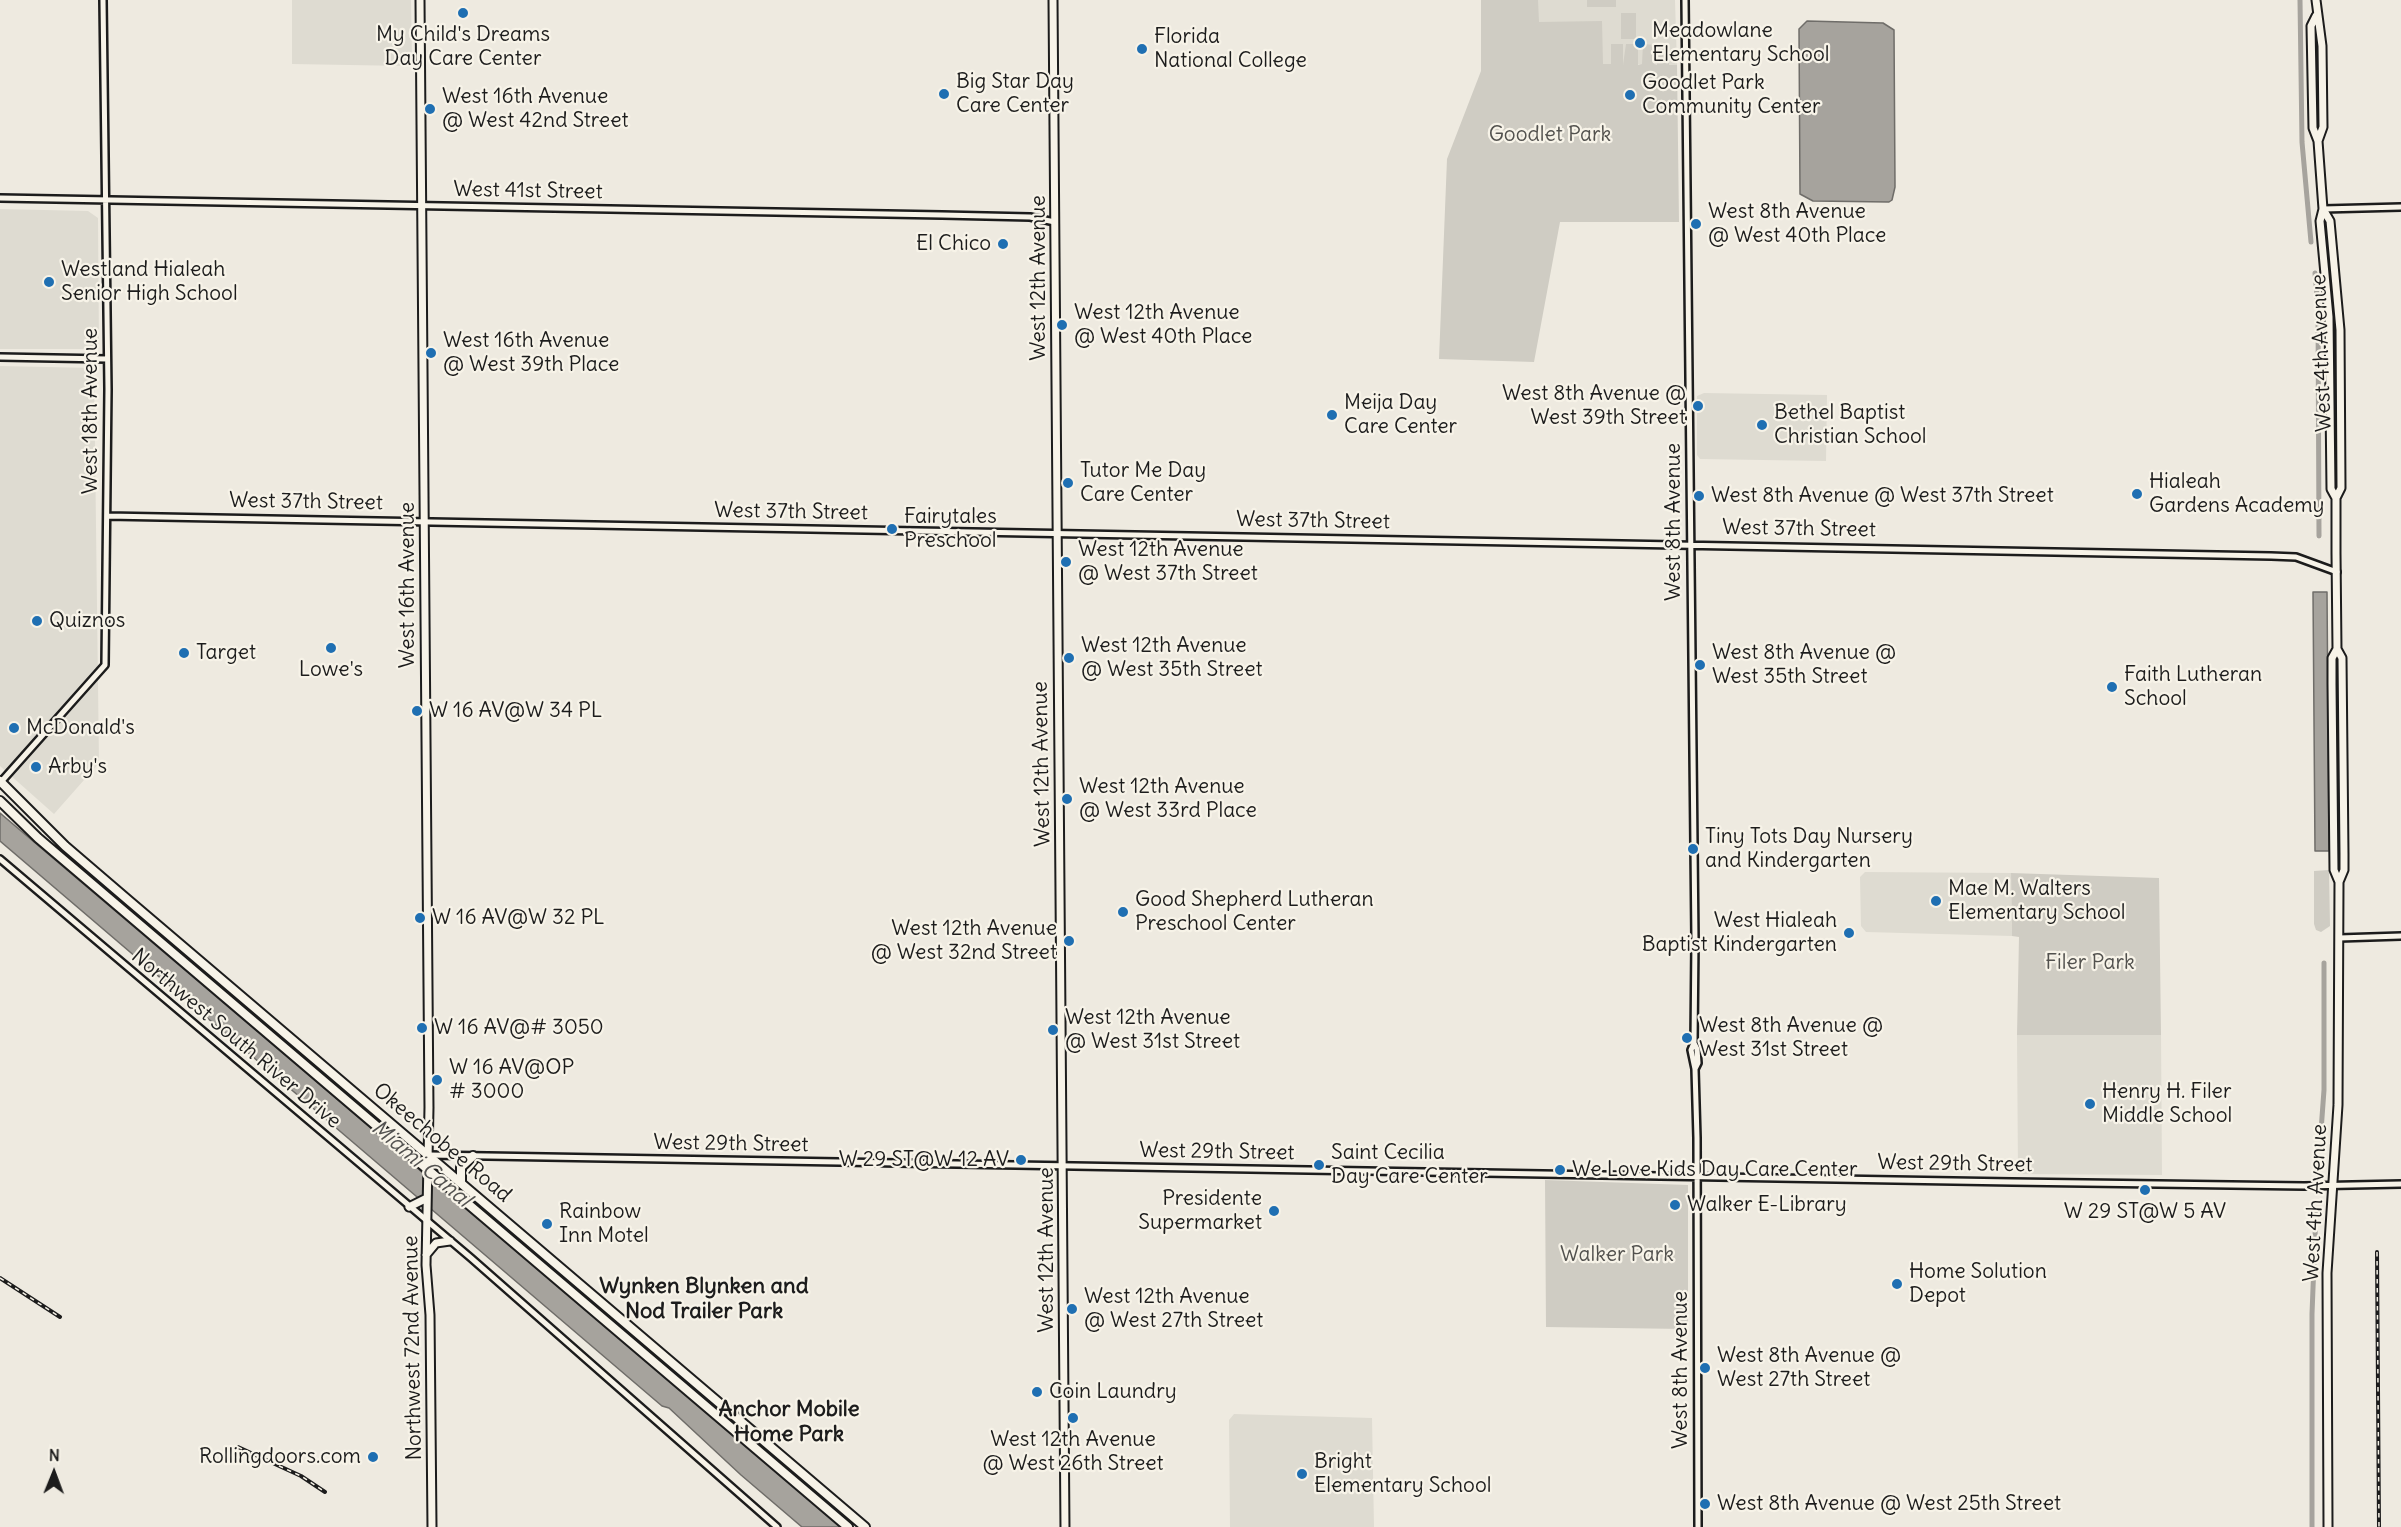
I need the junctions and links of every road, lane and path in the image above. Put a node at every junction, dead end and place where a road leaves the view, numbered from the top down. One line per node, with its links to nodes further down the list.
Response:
1 (103, 0): 7 (street, West 18th Avenue)
2 (420, 0): 8 (main road, West 16th Avenue)
3 (1053, 0): 11 (main road, West 12th Avenue)
4 (1685, 0): 20 (street, West 8th Avenue)
5 (2316, 0): 10 (main road, West 4th Avenue)
6 (0, 198): 7 (street, West 41st Street)
7 (106, 200): 8 (street, West 41st Street); 13 (street, West 18th Avenue)
8 (421, 206): 11 (street, West 41st Street); 18 (main road, West 16th Avenue)
9 (2401, 207): 10 (street)
10 (2323, 209): 14 (main road, West 4th Avenue); 15 (main road, West 4th Avenue)
11 (1055, 222): 19 (main road, West 12th Avenue)
12 (0, 357): 13 (street)
13 (108, 359): 17 (street, West 18th Avenue)
14 (2330, 441): 15 (main road); 16 (main road, West 4th Avenue)
15 (2341, 450): 16 (main road, West 4th Avenue)
16 (2336, 498): 21 (main road, West 4th Avenue)
17 (107, 516): 18 (street, West 37th Street); 25 (street, West 18th Avenue)
18 (424, 521): 19 (street, West 37th Street); 31 (main road, West 16th Avenue)
19 (1056, 534): 20 (street, West 37th Street); 33 (main road, West 12th Avenue)
20 (1690, 544): 21 (street, West 37th Street); 35 (street, West 8th Avenue)
21 (2337, 572): 22 (main road, West 4th Avenue)
22 (2337, 649): 23 (main road, West 4th Avenue); 24 (main road, West 4th Avenue)
23 (2333, 761): 24 (main road); 28 (main road, West 4th Avenue)
24 (2343, 773): 28 (main road, West 4th Avenue)
25 (0, 782): 31 (highway, Okeechobee Road)
26 (0, 801): 34 (highway, Okeechobee Road)
27 (0, 859): 40 (street, Northwest South River Drive)
28 (2339, 882): 30 (main road, West 4th Avenue)
29 (2401, 936): 30 (street)
30 (2339, 938): 38 (main road, West 4th Avenue)
31 (428, 1155): 32 (street, West 29th Street); 34 (main road, West 16th Avenue); 36 (highway, Okeechobee Road)
32 (473, 1156): 33 (street, West 29th Street); 36 (highway)
33 (1063, 1167): 35 (street, West 29th Street); 48 (main road, West 12th Avenue)
34 (427, 1173): 39 (main road, Northwest 72nd Avenue); 46 (highway, Okeechobee Road)
35 (1697, 1176): 38 (street, West 29th Street); 49 (street, West 8th Avenue)
36 (461, 1184): 47 (highway, Okeechobee Road)
37 (2401, 1184): 38 (street, West 29th Street)
38 (2332, 1186): 50 (main road, West 4th Avenue)
39 (427, 1198): 40 (main road); 41 (main road, Northwest 72nd Avenue)
40 (412, 1206): 41 (street, Northwest South River Drive)
41 (427, 1222): 42 (street, Northwest South River Drive); 43 (main road, Northwest 72nd Avenue)
42 (450, 1241): 43 (main road); 45 (street, Northwest South River Drive)
43 (426, 1255): 44 (main road, Northwest 72nd Avenue)
44 (432, 1527)
45 (777, 1527)
46 (848, 1527)
47 (865, 1527)
48 (1065, 1527)
49 (1698, 1527)
50 (2328, 1527)

